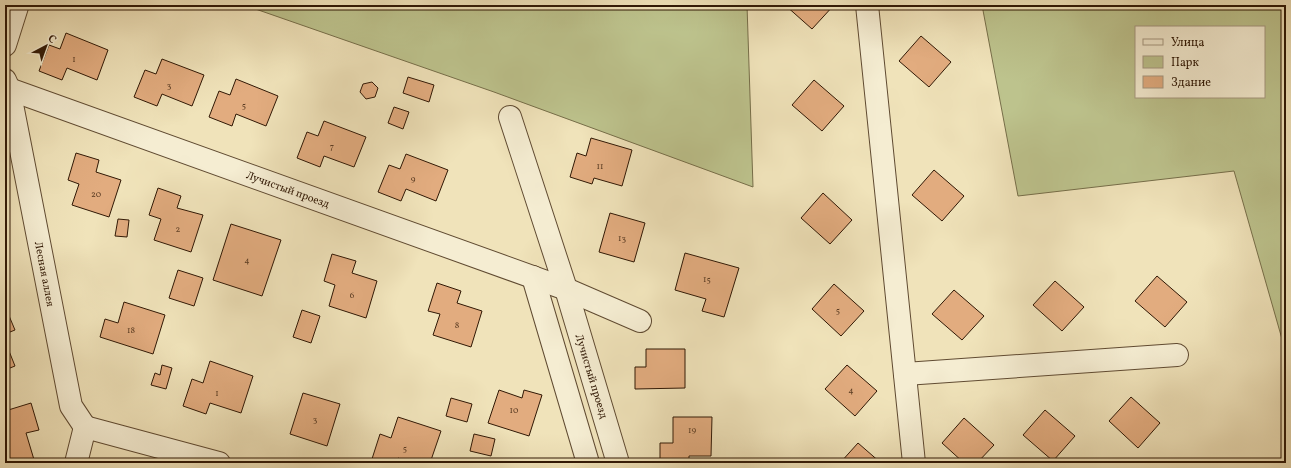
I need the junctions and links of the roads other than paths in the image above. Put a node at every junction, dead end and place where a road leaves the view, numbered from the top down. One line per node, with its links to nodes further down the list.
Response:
1 (867, 5): 10 (street)
2 (17, 7): 3 (street)
3 (5, 45)
4 (7, 85): 6 (street, Лучистый проезд); 11 (street, Лесная аллея)
5 (510, 117): 7 (street, Лучистый проезд)
6 (533, 277): 7 (street, Лучистый проезд); 14 (street)
7 (566, 289): 8 (street, Лучистый проезд); 15 (street, Лучистый проезд)
8 (640, 321)
9 (1177, 355): 10 (street)
10 (905, 374): 16 (street)
11 (85, 427): 12 (street); 13 (street)
12 (76, 463)
13 (219, 463)
14 (588, 463)
15 (618, 463)
16 (914, 463)

